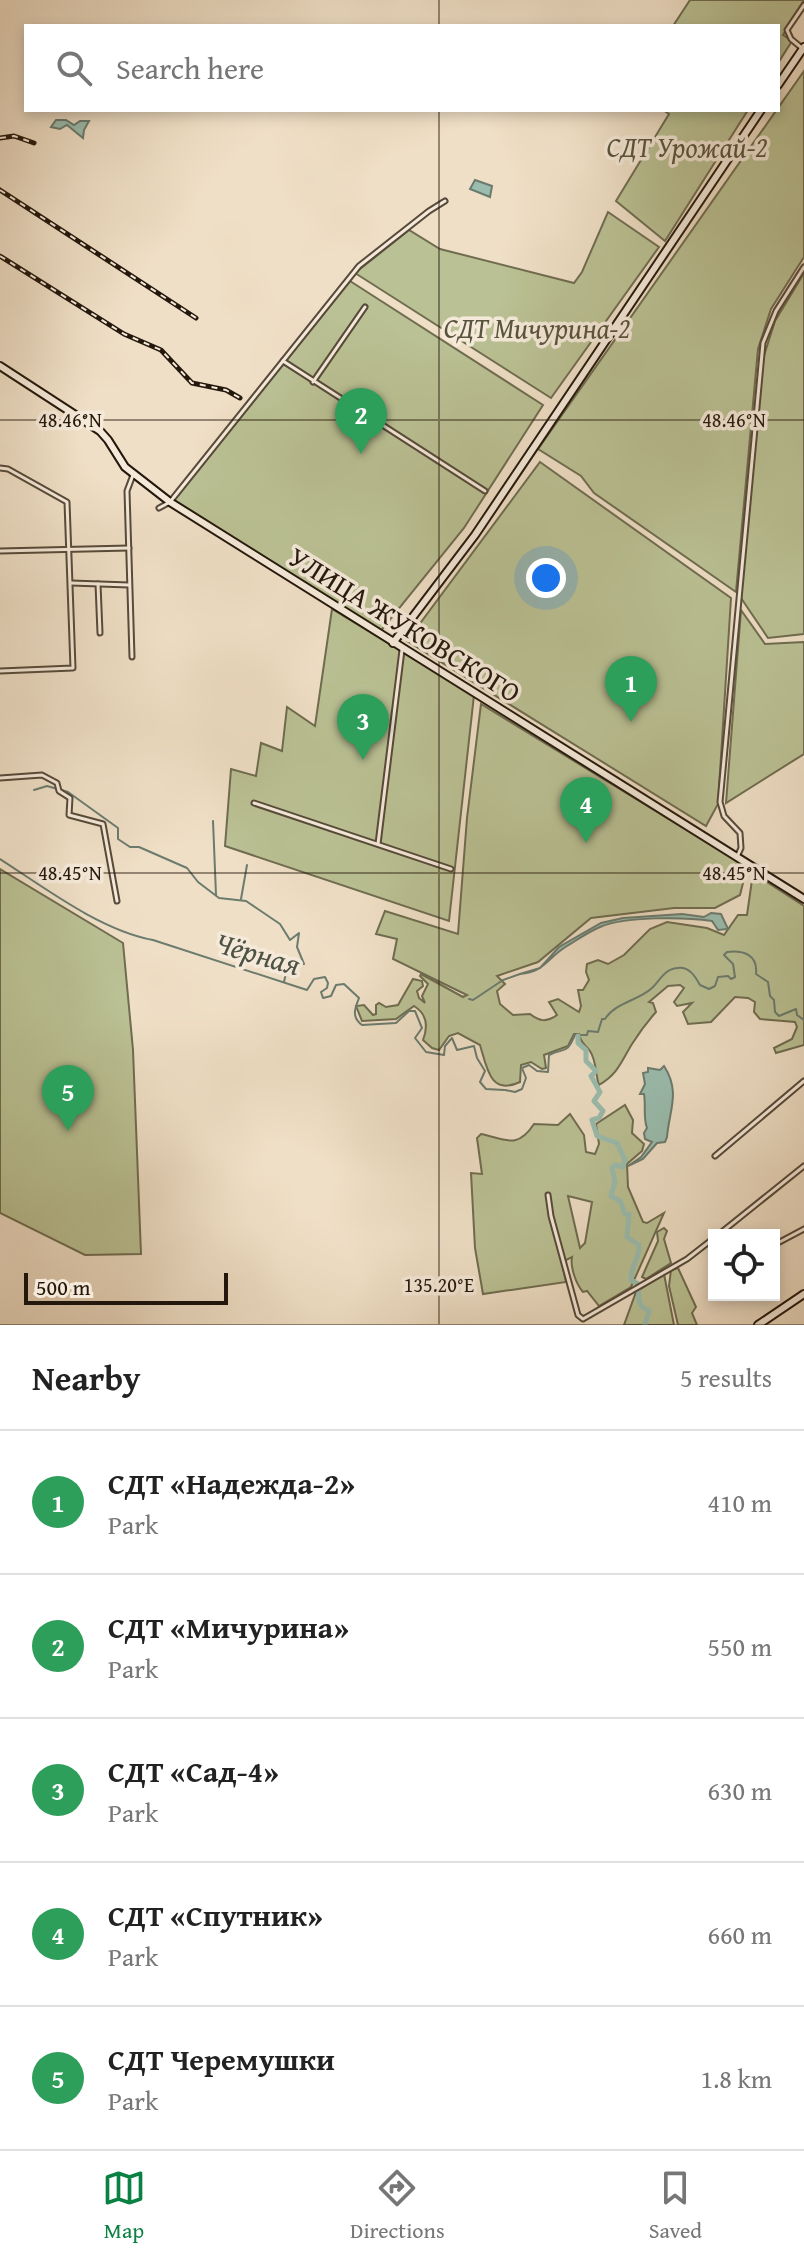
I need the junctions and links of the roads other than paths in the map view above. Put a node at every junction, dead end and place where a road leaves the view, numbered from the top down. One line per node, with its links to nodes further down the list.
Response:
1 (804, 5): 2 (street)
2 (803, 48): 3 (main road)
3 (780, 82)
4 (760, 112): 23 (main road)
5 (445, 201): 8 (street)
6 (804, 267): 30 (street)
7 (365, 307): 10 (street)
8 (283, 361): 10 (street); 14 (street)
9 (0, 366): 12 (main road, УЛИЦА ЖУКОВСКОГО)
10 (313, 382): 13 (street)
11 (0, 468): 17 (street)
12 (133, 475): 14 (main road, УЛИЦА ЖУКОВСКОГО); 16 (street)
13 (485, 491)
14 (170, 502): 15 (street); 23 (main road, УЛИЦА ЖУКОВСКОГО)
15 (159, 508)
16 (129, 548): 17 (street); 21 (street)
17 (69, 549): 18 (street); 19 (street)
18 (0, 551)
19 (71, 583): 20 (street); 26 (street)
20 (98, 584): 21 (street); 22 (street)
21 (129, 585): 25 (street)
22 (100, 633)
23 (393, 643): 24 (main road, УЛИЦА ЖУКОВСКОГО)
24 (402, 649): 29 (street); 30 (main road, УЛИЦА ЖУКОВСКОГО)
25 (132, 657)
26 (0, 671)
27 (0, 778): 33 (street)
28 (254, 803): 29 (street)
29 (378, 844): 31 (street)
30 (737, 857): 32 (main road, УЛИЦА ЖУКОВСКОГО)
31 (451, 869)
32 (804, 899)
33 (117, 901)
34 (804, 1081): 35 (street)
35 (715, 1156)
36 (804, 1166): 38 (street)
37 (548, 1195): 41 (street)
38 (726, 1229)
39 (804, 1229): 40 (street)
40 (780, 1242)
41 (708, 1243)
42 (804, 1294): 43 (main road)
43 (758, 1325)

